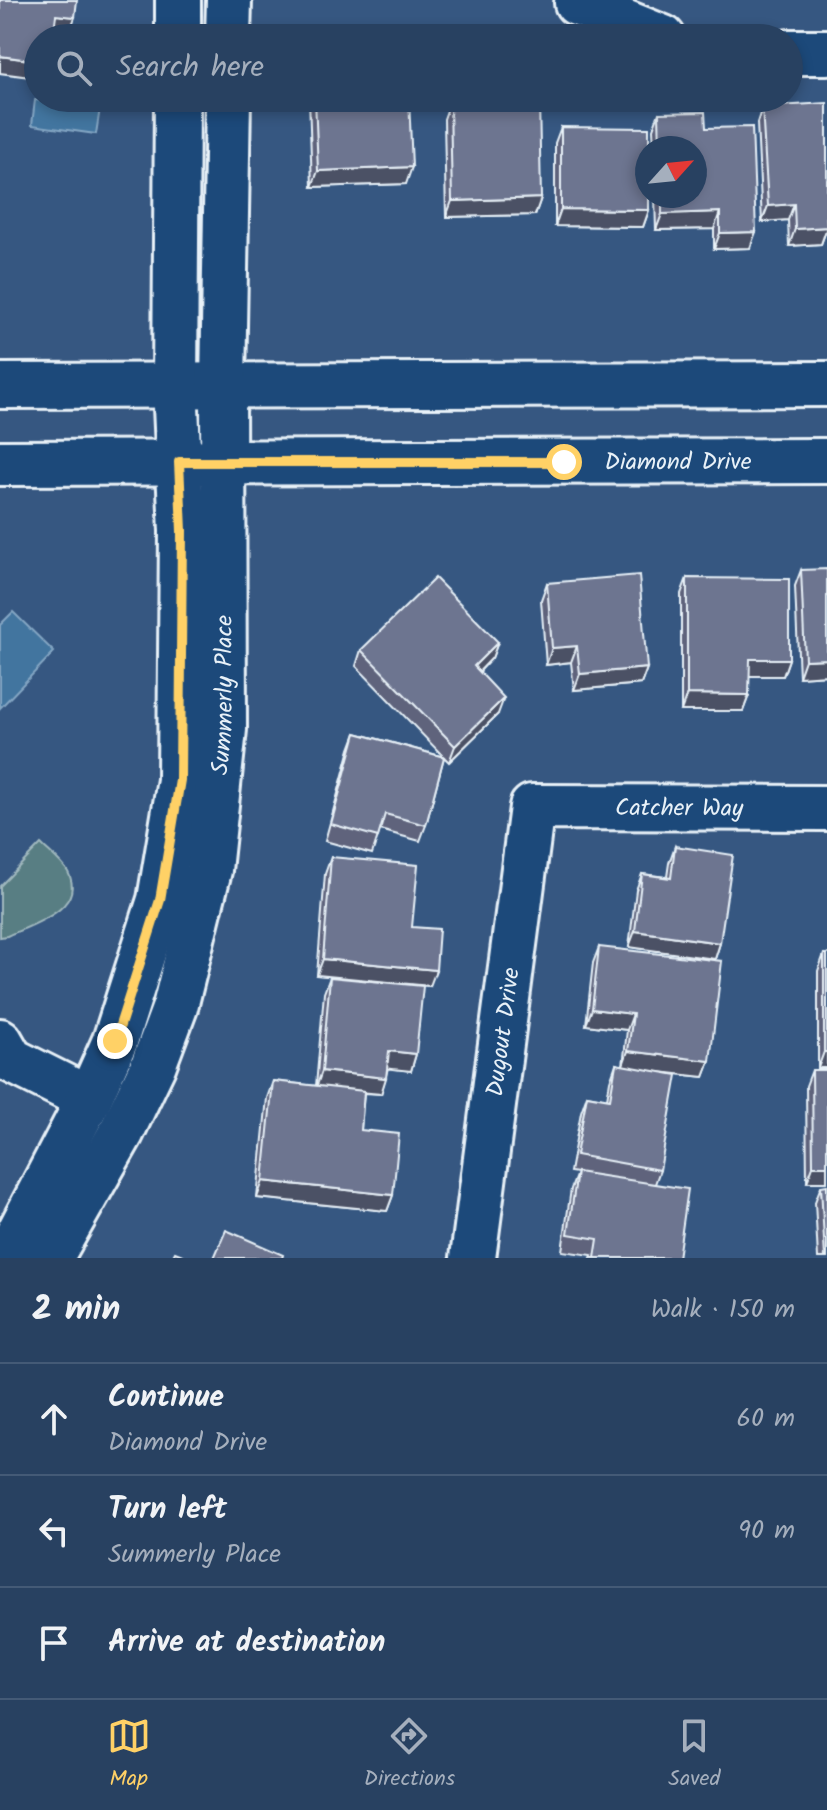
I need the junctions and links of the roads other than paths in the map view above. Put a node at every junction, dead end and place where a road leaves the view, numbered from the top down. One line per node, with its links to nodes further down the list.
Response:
1 (178, 0): 4 (street)
2 (229, 0): 5 (street)
3 (577, 3): 6 (street)
4 (178, 24)
5 (228, 24)
6 (629, 24)
7 (803, 52): 8 (street)
8 (827, 52)
9 (177, 112): 14 (street, Summerly Place)
10 (228, 112): 12 (street, Summerly Place)
11 (827, 384): 12 (street)
12 (223, 385): 14 (street); 15 (street, Summerly Place)
13 (0, 386): 14 (street)
14 (175, 386): 17 (street, Summerly Place)
15 (224, 461): 16 (street, Diamond Drive); 17 (street, Diamond Drive); 24 (street, Summerly Place)
16 (827, 461)
17 (179, 462): 18 (street, Diamond Drive); 22 (street, Summerly Place)
18 (0, 463)
19 (532, 807): 20 (street, Catcher Way); 25 (street, Dugout Drive)
20 (827, 808)
21 (0, 1041): 22 (street)
22 (89, 1099): 23 (street, Summerly Place)
23 (6, 1258)
24 (50, 1258)
25 (473, 1258)

